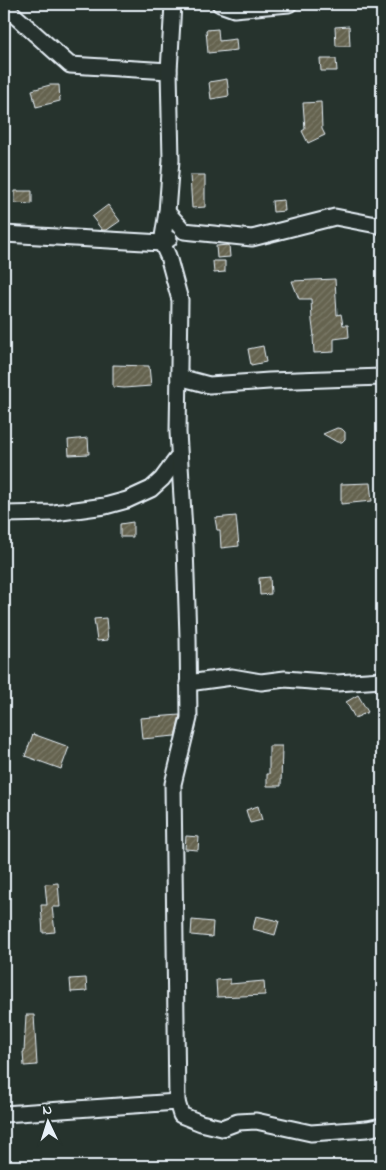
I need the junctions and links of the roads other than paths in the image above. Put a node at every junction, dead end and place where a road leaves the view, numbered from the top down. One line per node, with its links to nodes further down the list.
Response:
1 (173, 4): 5 (street)
2 (220, 4): 3 (street)
3 (289, 4)
4 (4, 6): 5 (street)
5 (169, 71): 6 (street)
6 (167, 212): 8 (street); 10 (street)
7 (382, 226): 8 (street)
8 (184, 231): 10 (street)
9 (4, 234): 10 (street)
10 (162, 243): 11 (street)
11 (179, 377): 12 (street); 13 (street)
12 (382, 377)
13 (180, 456): 14 (street); 16 (street)
14 (4, 514)
15 (382, 680): 16 (street)
16 (188, 683): 17 (street)
17 (177, 1102): 18 (street); 19 (street)
18 (4, 1114)
19 (382, 1126)

